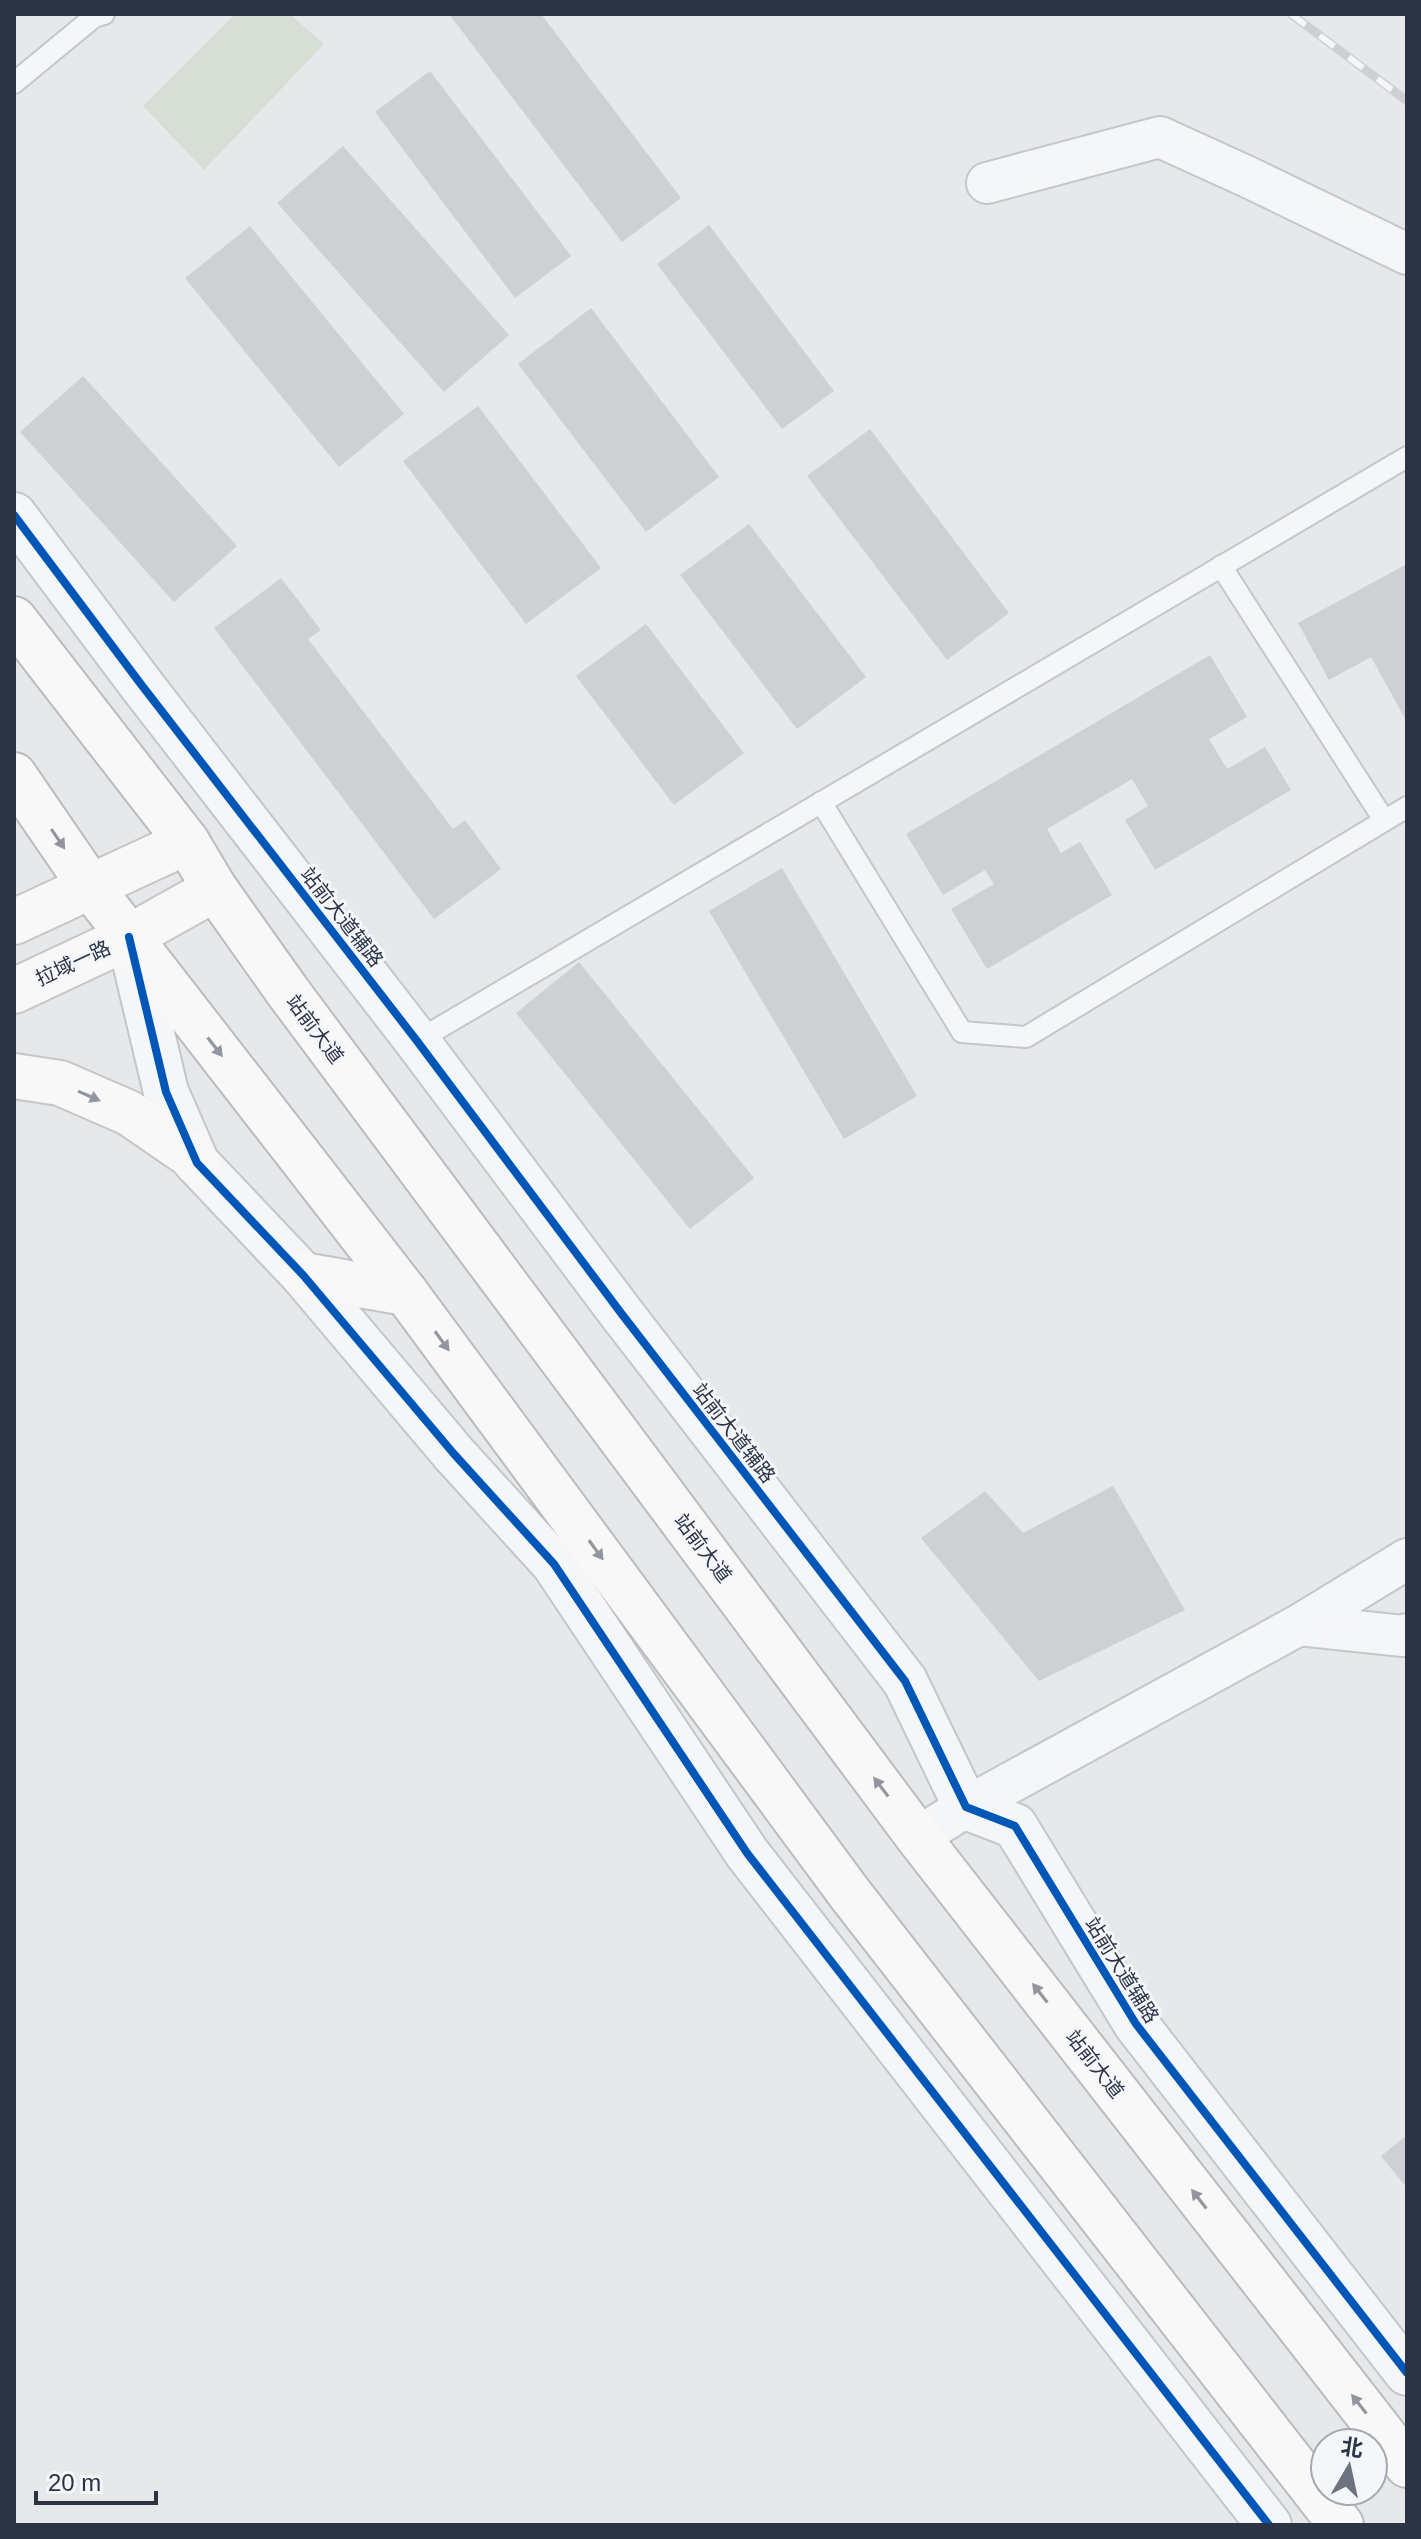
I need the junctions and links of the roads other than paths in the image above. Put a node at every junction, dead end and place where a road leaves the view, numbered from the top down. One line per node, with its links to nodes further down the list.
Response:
1 (104, 14): 2 (lane)
2 (14, 83)
3 (987, 183): 4 (street)
4 (1407, 254)
5 (1407, 457): 7 (lane)
6 (14, 515): 19 (street, 站前大道辅路)
7 (1221, 566): 10 (lane); 12 (lane)
8 (14, 619): 13 (main road, 站前大道)
9 (14, 775): 14 (main road, one-way to 14)
10 (821, 802): 12 (lane); 19 (lane)
11 (1407, 807): 12 (lane)
12 (1384, 820)
13 (187, 842): 14 (main road); 15 (main road, 站前大道)
14 (90, 886): 16 (main road); 17 (main road)
15 (215, 889): 17 (main road, 拉域一路); 28 (main road, 站前大道, one-way to 15)
16 (14, 922)
17 (129, 937): 18 (main road, 拉域一路); 21 (street); 23 (main road, one-way to 23)
18 (14, 991)
19 (417, 1041): 27 (street, 站前大道辅路)
20 (14, 1076): 21 (main road, one-way to 21)
21 (197, 1163): 22 (street)
22 (303, 1275): 23 (main road); 31 (street)
23 (406, 1293): 32 (main road, one-way to 32)
24 (1407, 1559): 25 (street)
25 (1299, 1625): 26 (street); 27 (street)
26 (1407, 1634)
27 (966, 1807): 28 (street); 29 (street, 站前大道辅路)
28 (918, 1837): 30 (main road, 站前大道, one-way to 28)
29 (1407, 2373)
30 (1407, 2465)
31 (1269, 2525)
32 (1341, 2525)

